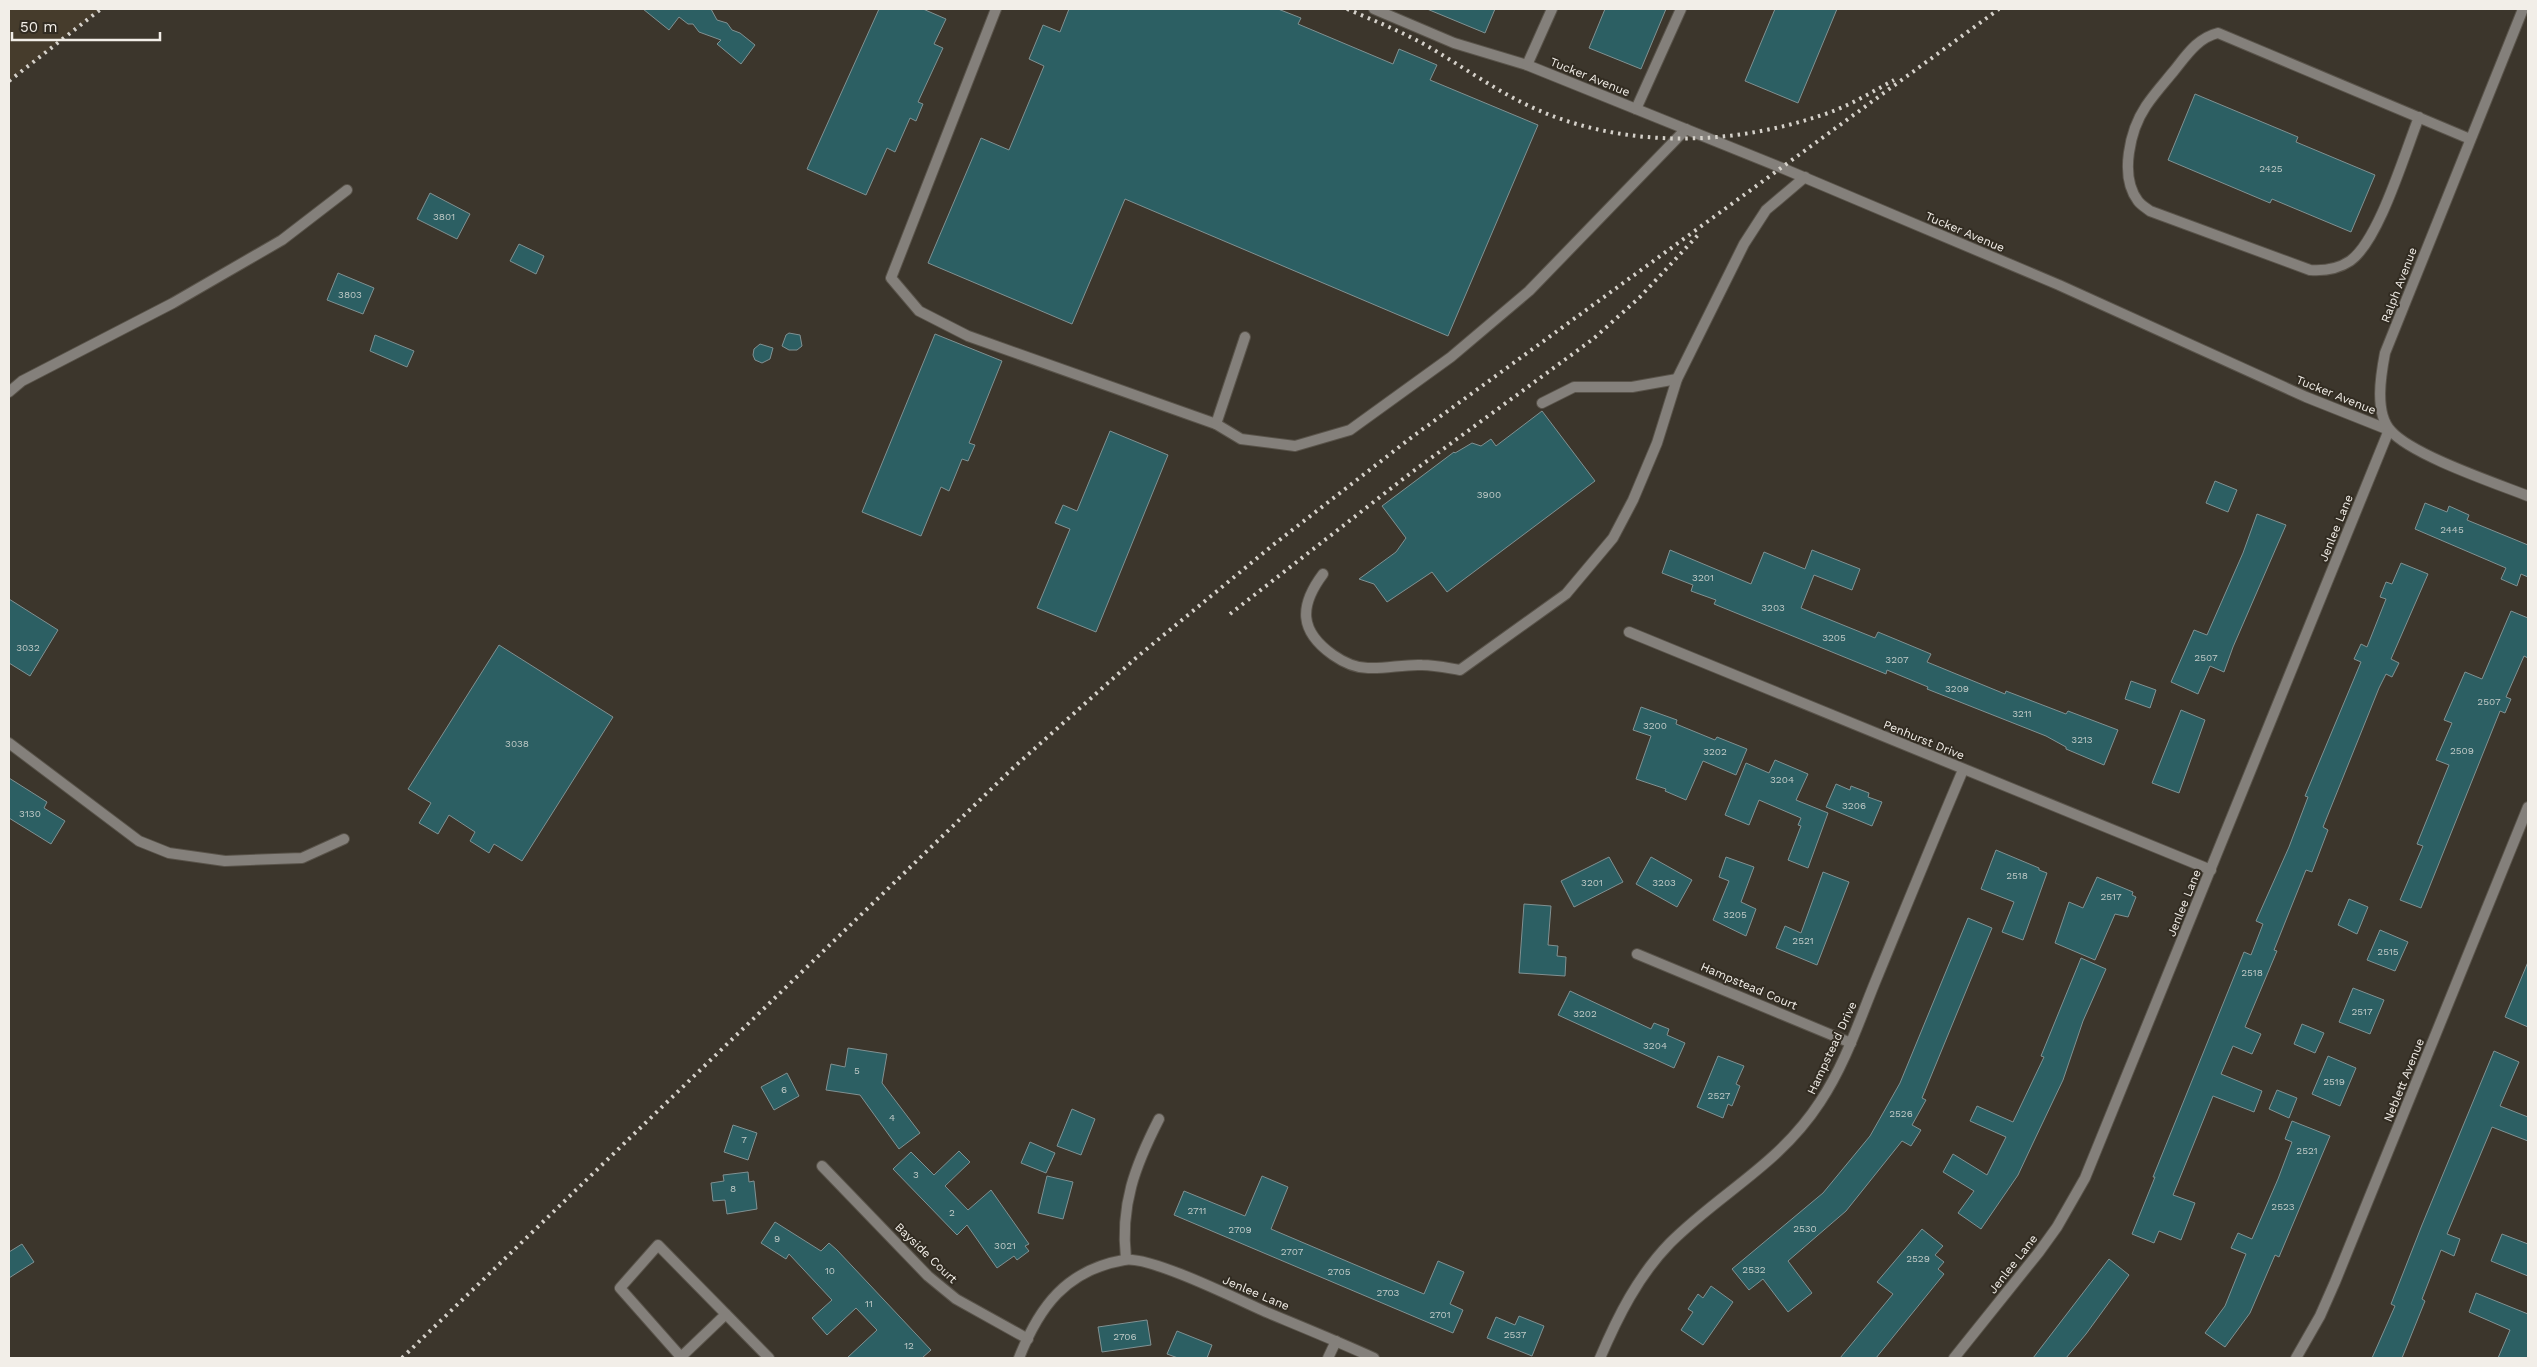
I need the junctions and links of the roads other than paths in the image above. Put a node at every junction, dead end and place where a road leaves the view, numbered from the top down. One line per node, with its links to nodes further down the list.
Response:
1 (996, 9): 17 (street)
2 (1374, 9): 6 (street, Tucker Avenue)
3 (1552, 9): 6 (street)
4 (1681, 9): 7 (street)
5 (2523, 9): 10 (street, Ralph Avenue)
6 (1527, 65): 7 (street, Tucker Avenue)
7 (1636, 109): 9 (street, Tucker Avenue)
8 (2419, 117): 8 (street); 10 (street)
9 (1686, 129): 11 (street, Tucker Avenue); 17 (street)
10 (2470, 139): 18 (street, Ralph Avenue)
11 (1805, 177): 14 (street); 18 (street, Tucker Avenue)
12 (347, 190): 15 (street)
13 (1245, 337): 17 (street)
14 (1676, 379): 16 (street); 20 (street)
15 (9, 392)
16 (1542, 403)
17 (1216, 424)
18 (2389, 430): 19 (street); 26 (street, Jenlee Lane)
19 (2528, 496)
20 (1322, 574)
21 (1629, 632): 23 (street, Penhurst Drive)
22 (9, 743): 25 (street)
23 (1963, 770): 26 (street, Penhurst Drive); 28 (street, Hampstead Drive)
24 (2528, 807): 41 (street, Neblett Avenue)
25 (344, 839)
26 (2211, 870): 40 (street, Jenlee Lane)
27 (1637, 954): 28 (street, Hampstead Court)
28 (1851, 1043): 39 (street, Hampstead Drive)
29 (1159, 1119): 31 (street)
30 (822, 1166): 33 (street, Bayside Court)
31 (1126, 1259): 33 (street); 34 (street, Jenlee Lane)
32 (726, 1314): 32 (street); 35 (street)
33 (1028, 1339): 36 (street)
34 (1336, 1341): 37 (street); 38 (street, Jenlee Lane)
35 (769, 1358)
36 (1019, 1358)
37 (1328, 1358)
38 (1374, 1358)
39 (1600, 1358)
40 (1954, 1358)
41 (2296, 1358)

